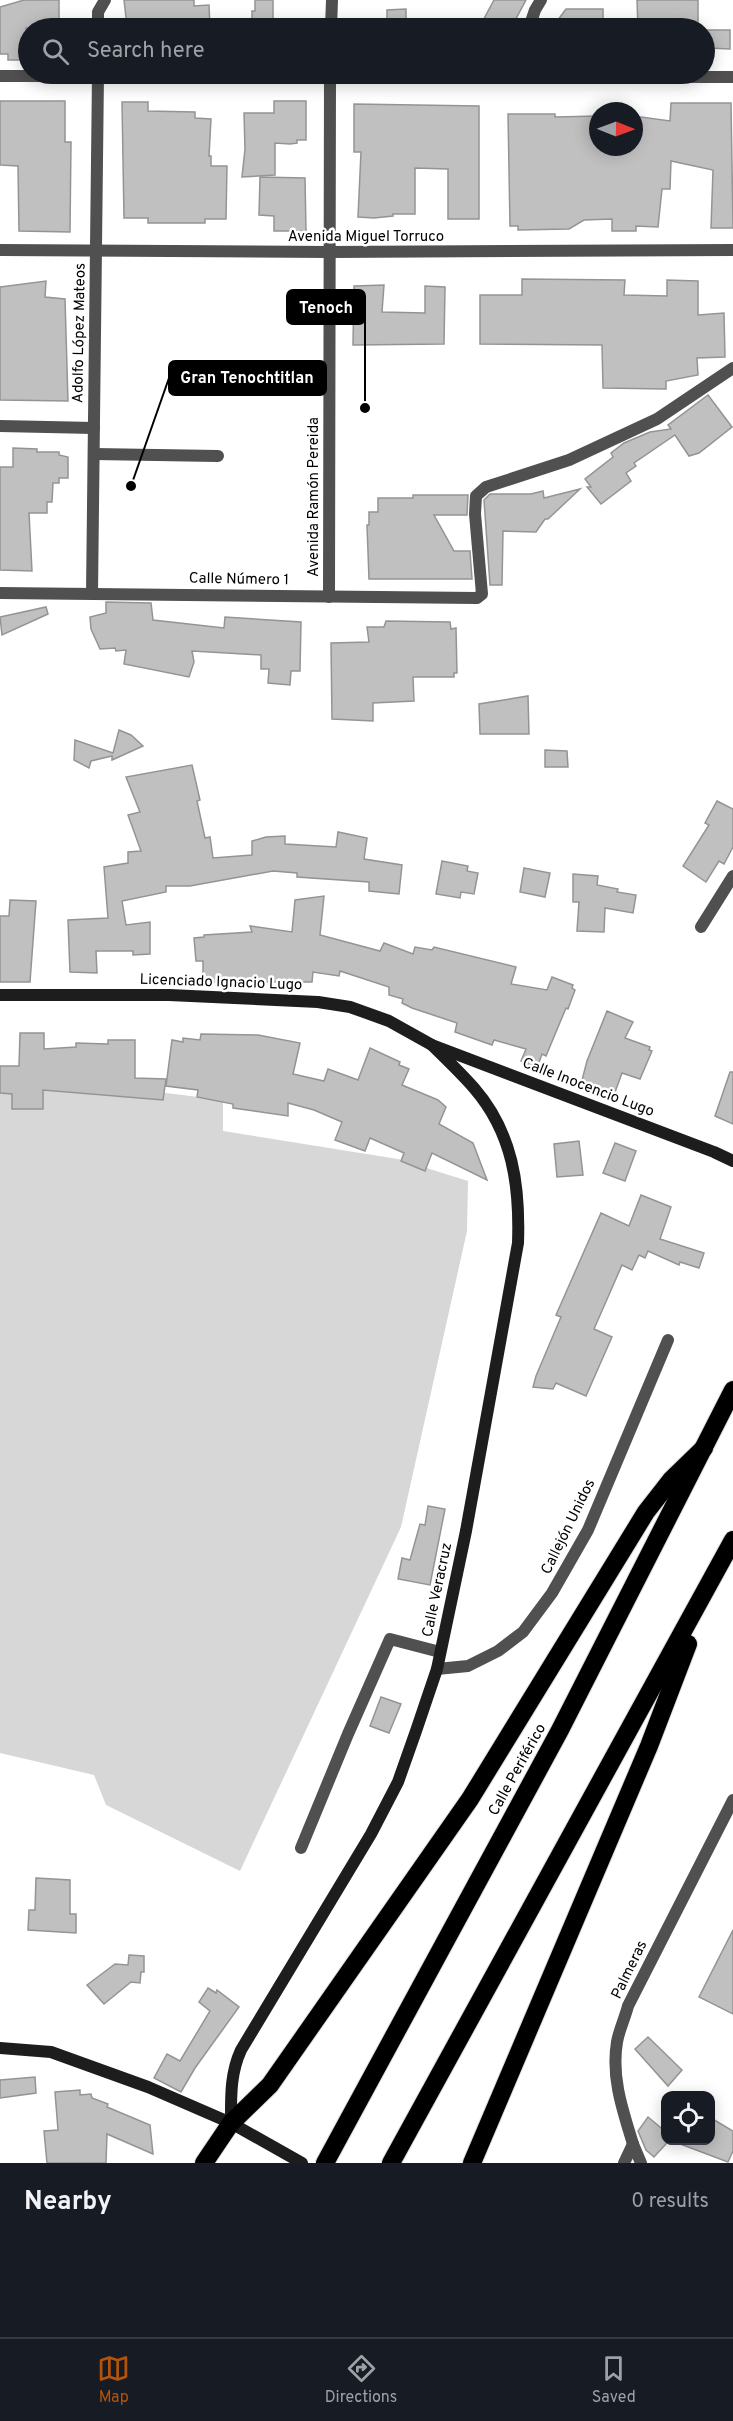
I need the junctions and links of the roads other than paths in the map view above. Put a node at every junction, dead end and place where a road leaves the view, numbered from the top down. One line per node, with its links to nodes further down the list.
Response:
1 (105, 0): 4 (street)
2 (332, 0): 5 (street)
3 (542, 0): 6 (street)
4 (98, 18)
5 (331, 18)
6 (532, 18)
7 (0, 76): 8 (street)
8 (18, 76)
9 (715, 77): 10 (street)
10 (733, 77)
11 (98, 84): 15 (street, Adolfo López Mateos)
12 (330, 84): 16 (street, Avenida Ramón Pereida)
13 (0, 250): 15 (street, Avenida Miguel Torruco)
14 (733, 250): 16 (street, Avenida Miguel Torruco)
15 (96, 252): 16 (street, Avenida Miguel Torruco); 19 (street, Adolfo López Mateos)
16 (329, 252): 24 (street, Avenida Ramón Pereida)
17 (733, 368): 24 (street, Calle Número 1)
18 (0, 426): 19 (street)
19 (94, 428): 20 (street, Adolfo López Mateos)
20 (93, 454): 21 (street); 23 (street, Adolfo López Mateos)
21 (218, 456)
22 (0, 593): 23 (street, Calle Número 1)
23 (92, 593): 24 (street, Calle Número 1)
24 (329, 597)
25 (733, 876): 26 (street)
26 (701, 927)
27 (0, 995): 28 (main road, Licenciado Ignacio Lugo)
28 (432, 1046): 29 (main road, Calle Inocencio Lugo); 35 (main road, Calle Veracruz)
29 (733, 1161)
30 (668, 1340): 36 (street, Callejón Unidos)
31 (733, 1390): 32 (highway, Calle Periférico)
32 (704, 1448): 40 (highway); 42 (highway, Calle Periférico)
33 (733, 1540): 34 (highway)
34 (716, 1573): 45 (highway); 46 (highway)
35 (440, 1652): 36 (main road, Calle Veracruz); 38 (street)
36 (437, 1670): 40 (main road, Calle Veracruz)
37 (733, 1800): 41 (street, Palmeras)
38 (301, 1848)
39 (0, 2048): 40 (main road)
40 (231, 2123): 43 (highway); 44 (main road)
41 (633, 2144): 47 (street); 48 (street, Palmeras)
42 (326, 2161)
43 (204, 2163)
44 (302, 2163)
45 (391, 2163)
46 (471, 2163)
47 (624, 2163)
48 (641, 2163)

